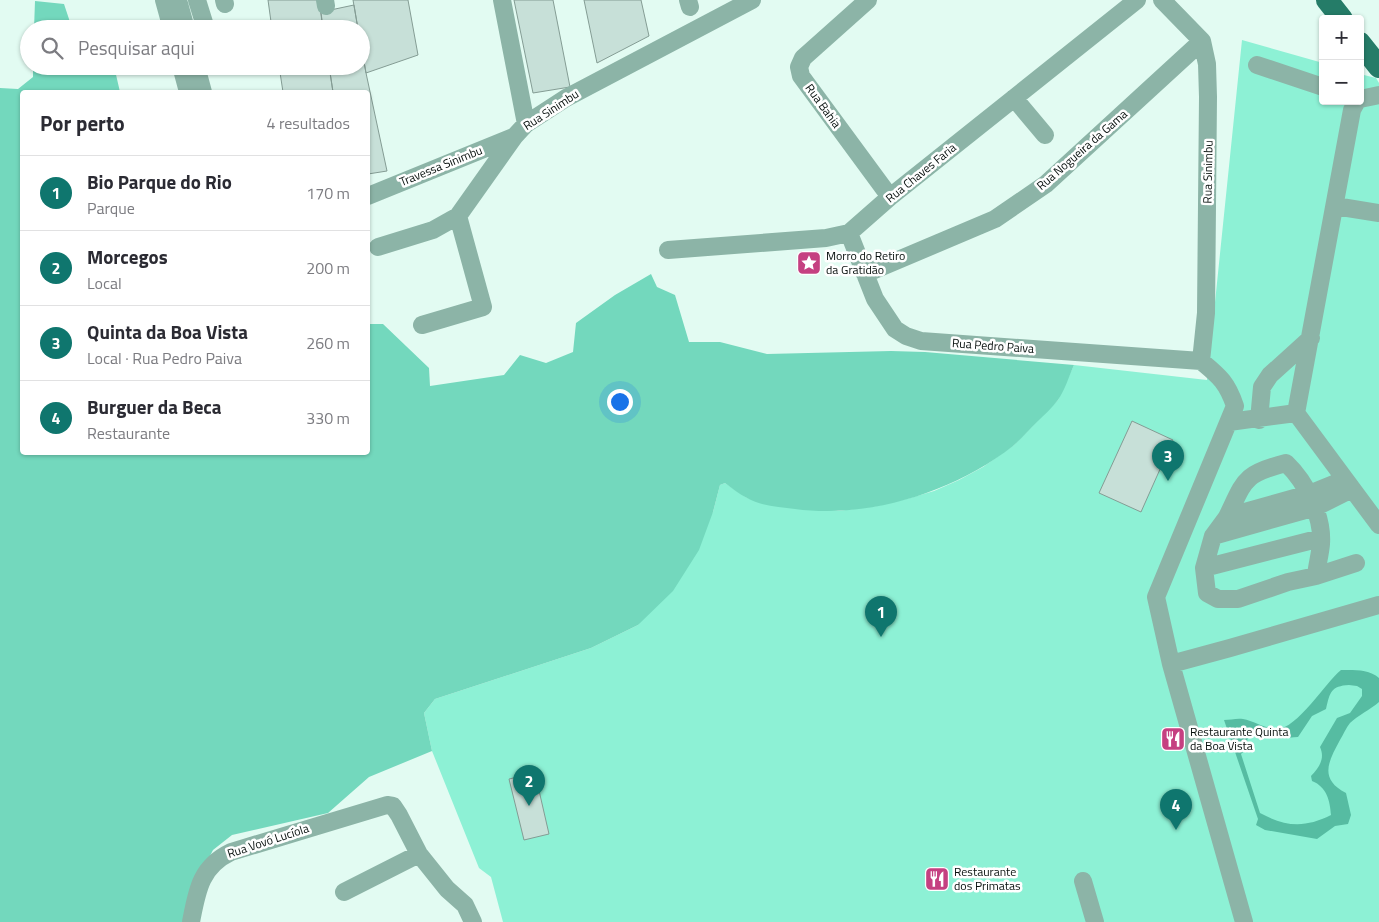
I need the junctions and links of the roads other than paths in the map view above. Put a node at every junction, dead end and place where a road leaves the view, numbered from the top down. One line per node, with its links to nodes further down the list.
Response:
1 (164, 0): 11 (street)
2 (178, 0): 12 (street)
3 (197, 0): 13 (street)
4 (502, 0): 27 (street)
5 (752, 0): 27 (street, Rua Sinimbu)
6 (868, 0): 31 (street, Rua Bahia)
7 (1137, 0): 24 (street, Rua Chaves Faria)
8 (1162, 0): 14 (street)
9 (1327, 0): 10 (main road)
10 (1339, 15)
11 (170, 20)
12 (184, 20)
13 (203, 20)
14 (1202, 41): 38 (street, Rua Nogueira da Gama); 41 (street, Rua Sinimbu)
15 (1364, 48): 17 (main road)
16 (1256, 65): 20 (street)
17 (1379, 67)
18 (183, 75): 21 (street)
19 (198, 75): 22 (street)
20 (1319, 87)
21 (187, 90)
22 (202, 90)
23 (1379, 95): 25 (street)
24 (1014, 98): 28 (street); 31 (street, Rua Chaves Faria)
25 (1364, 99)
26 (1356, 105): 32 (street)
27 (526, 124): 29 (street, Rua Sinimbu)
28 (1045, 135)
29 (514, 137): 30 (street, Travessa Sinimbu); 34 (street, Rua Sinimbu)
30 (370, 195)
31 (890, 198): 35 (street, Rua Chaves Faria)
32 (1335, 206): 33 (street); 40 (street)
33 (1379, 213)
34 (458, 216): 36 (street, Rua Sinimbu); 39 (street)
35 (848, 233): 37 (street, Rua Chaves Faria); 38 (street, Rua Pedro Paiva)
36 (378, 247)
37 (668, 250)
38 (866, 274): 41 (street, Rua Pedro Paiva)
39 (422, 325)
40 (1311, 338): 42 (street); 43 (street)
41 (1201, 361): 44 (street)
42 (1296, 413): 43 (street); 45 (street)
43 (1258, 420): 44 (street)
44 (1229, 422): 55 (street)
45 (1348, 484): 46 (street); 48 (street)
46 (1312, 500): 47 (street); 47 (street); 49 (street); 50 (street)
47 (1227, 517): 49 (street)
48 (1379, 525)
49 (1213, 536): 52 (street)
50 (1321, 538): 52 (street); 53 (street)
51 (1356, 563): 53 (street)
52 (1204, 568): 53 (street)
53 (1316, 576)
54 (1379, 604): 55 (street)
55 (1172, 664): 62 (street)
56 (419, 854): 58 (street); 59 (street, Rua Vovó Lucíola); 60 (street)
57 (1083, 881): 61 (street)
58 (344, 892)
59 (191, 922)
60 (473, 922)
61 (1095, 922)
62 (1244, 922)

